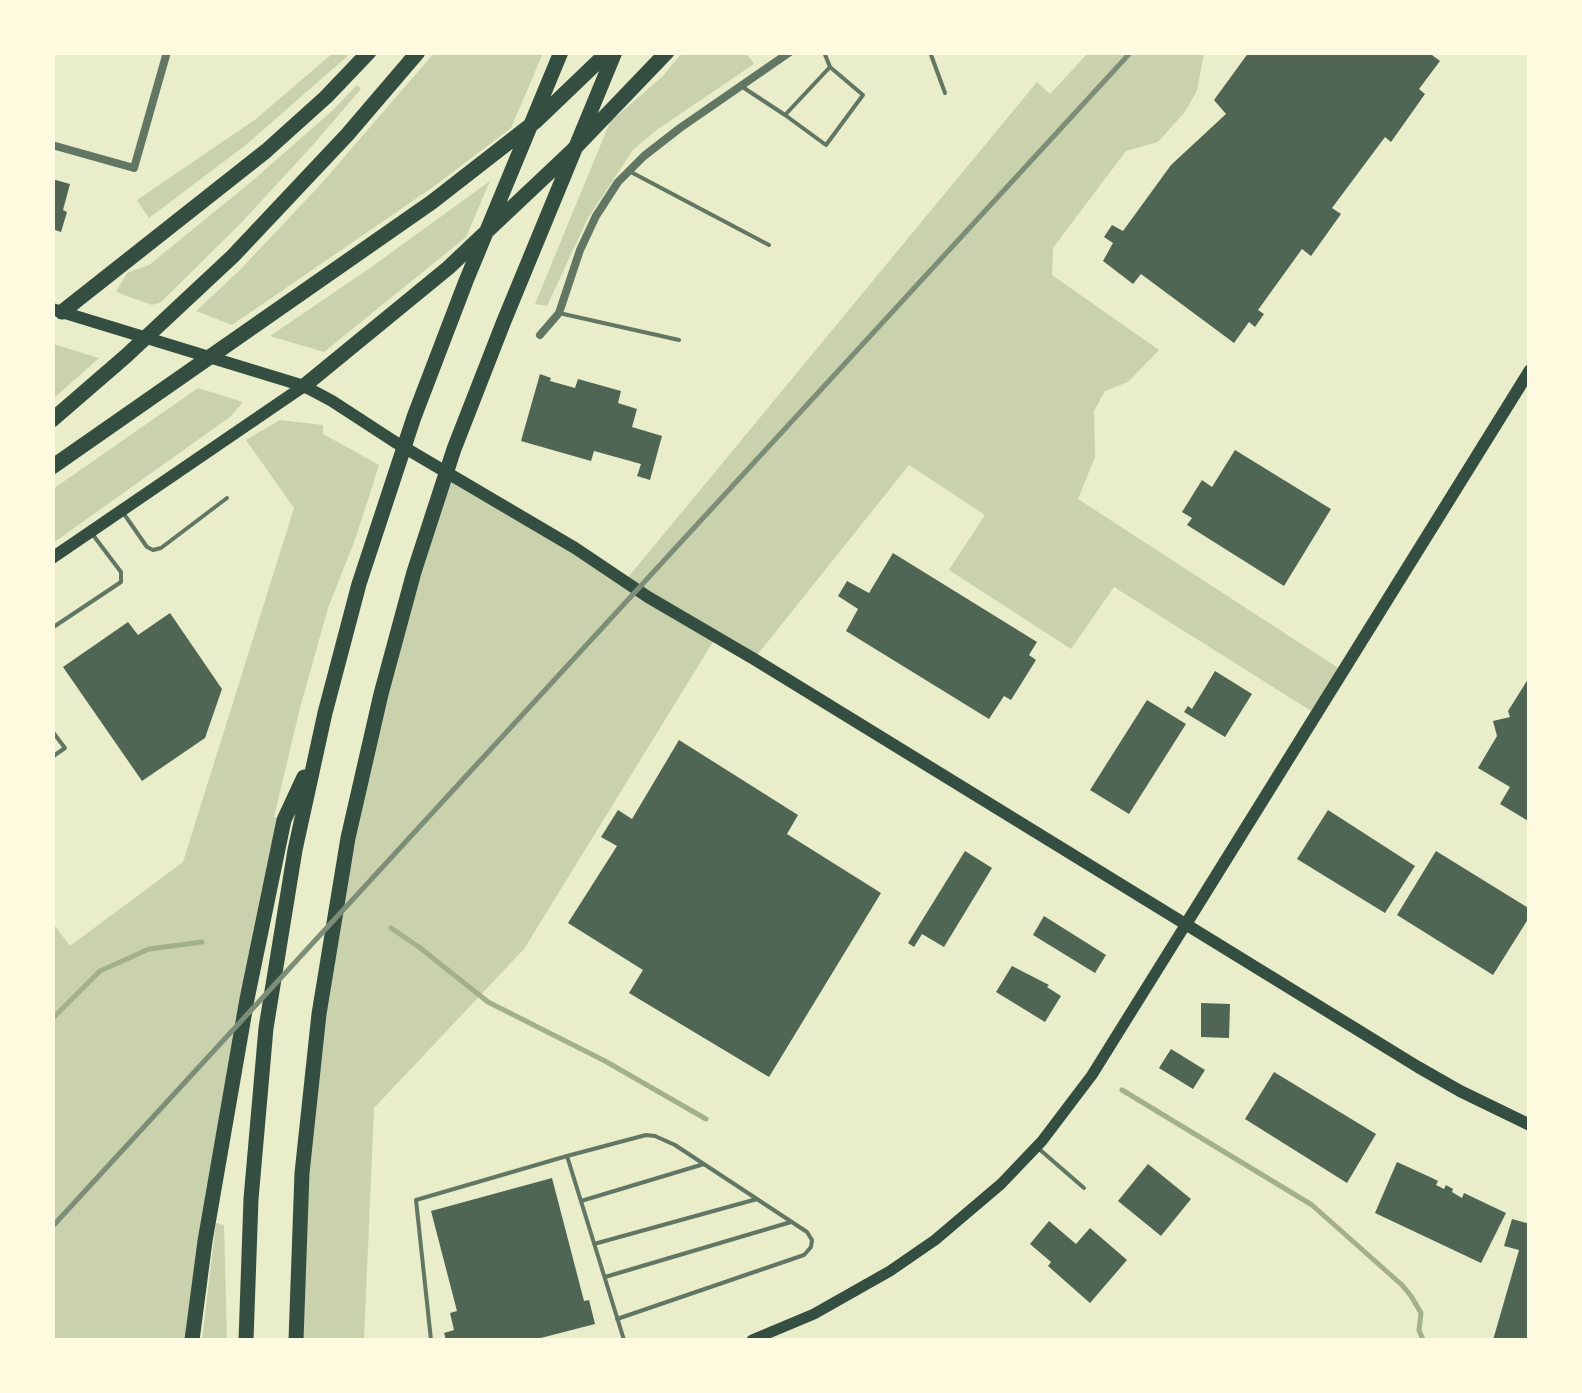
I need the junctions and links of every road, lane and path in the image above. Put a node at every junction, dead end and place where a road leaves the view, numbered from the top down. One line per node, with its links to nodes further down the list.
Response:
1 (167, 52): 14 (street)
2 (369, 52): 17 (highway)
3 (418, 52): 23 (highway)
4 (561, 52): 31 (highway)
5 (611, 52): 24 (highway); 47 (highway)
6 (667, 52): 22 (highway)
7 (790, 52): 11 (street)
8 (824, 52): 10 (lane)
9 (930, 52): 12 (lane)
10 (830, 67): 13 (lane); 13 (lane)
11 (741, 86): 13 (lane); 15 (street)
12 (945, 93)
13 (784, 116)
14 (52, 145)
15 (629, 171): 16 (lane); 18 (street)
16 (769, 246)
17 (56, 313): 22 (main road)
18 (559, 314): 19 (street); 20 (lane)
19 (540, 335)
20 (679, 340)
21 (1530, 370): 33 (main road)
22 (304, 386): 26 (main road); 33 (main road)
23 (52, 420)
24 (52, 468)
25 (227, 498): 26 (lane)
26 (121, 510): 27 (main road)
27 (90, 531): 28 (main road); 29 (lane)
28 (52, 558)
29 (52, 628)
30 (52, 732): 32 (lane)
31 (316, 753): 45 (highway); 46 (highway)
32 (52, 758)
33 (1186, 924): 34 (main road); 35 (main road)
34 (1530, 1126)
35 (1036, 1147): 38 (lane); 50 (main road)
36 (567, 1156): 37 (lane); 40 (lane); 48 (lane)
37 (704, 1164): 39 (lane); 40 (lane)
38 (1084, 1188)
39 (757, 1199): 41 (lane); 42 (lane)
40 (581, 1201): 42 (lane)
41 (791, 1222): 43 (lane); 44 (lane)
42 (594, 1244): 43 (lane)
43 (605, 1277): 44 (lane)
44 (617, 1319): 49 (lane)
45 (192, 1340)
46 (246, 1340)
47 (296, 1340)
48 (431, 1340)
49 (624, 1340)
50 (752, 1340)

